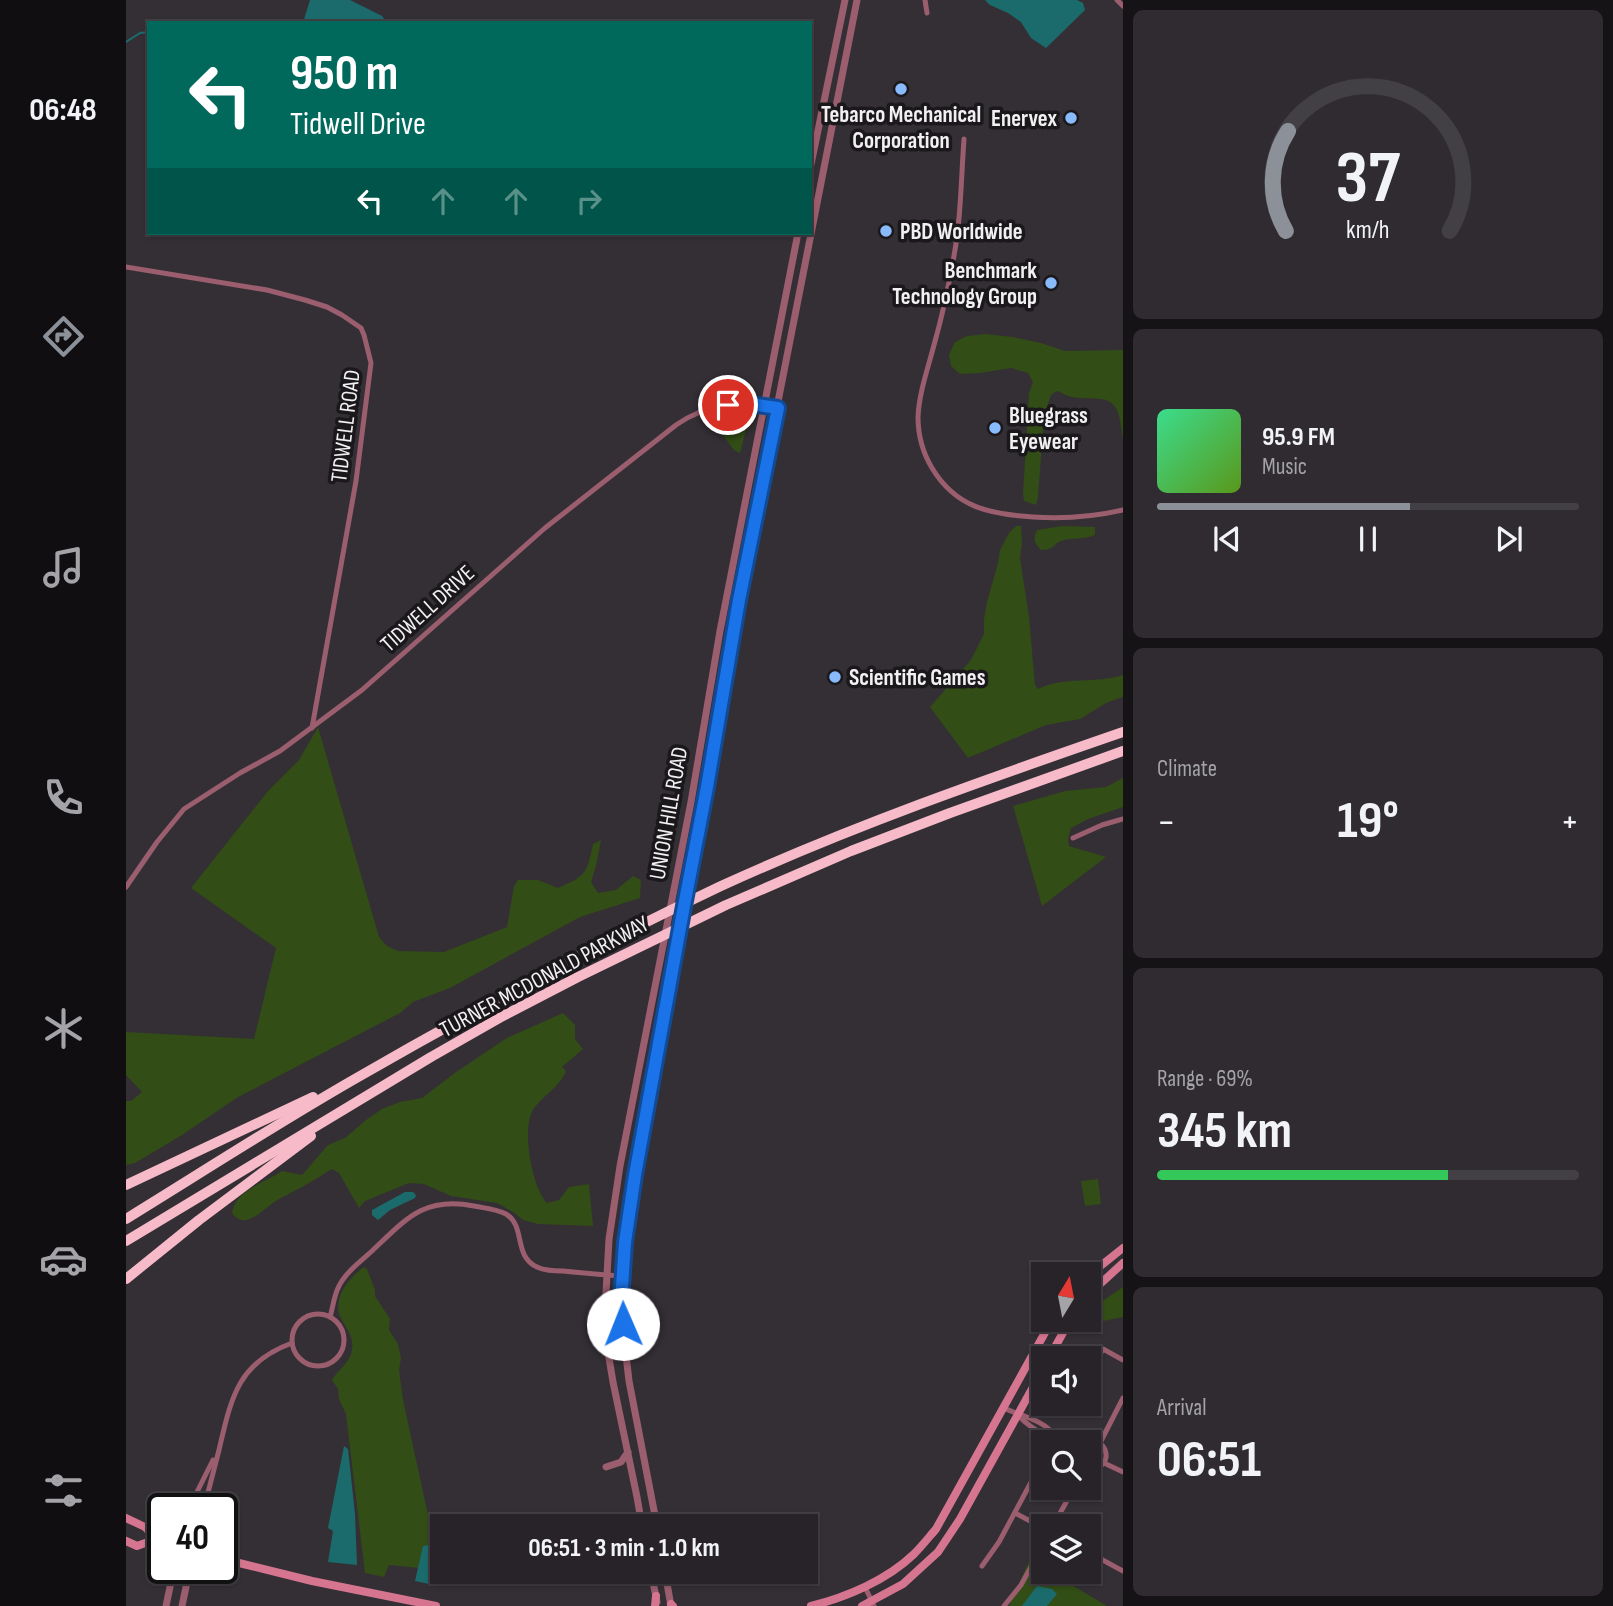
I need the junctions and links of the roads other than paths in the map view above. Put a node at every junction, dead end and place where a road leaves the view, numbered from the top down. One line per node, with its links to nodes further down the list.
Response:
1 (845, 0): 8 (street)
2 (857, 0): 9 (street, UNION HILL ROAD)
3 (925, 0): 6 (street)
4 (1116, 0): 5 (street)
5 (1123, 6)
6 (927, 13)
7 (964, 139): 15 (street)
8 (812, 159)
9 (812, 232)
10 (798, 235): 13 (street, UNION HILL ROAD)
11 (811, 235): 14 (street, UNION HILL ROAD)
12 (126, 267): 16 (street, TIDWELL ROAD)
13 (763, 405): 14 (street, TIDWELL DRIVE); 16 (street, TIDWELL DRIVE); 30 (street, UNION HILL ROAD)
14 (778, 408): 31 (street, UNION HILL ROAD)
15 (1123, 510)
16 (312, 729): 21 (street, TIDWELL DRIVE)
17 (1123, 732): 22 (highway, TURNER MCDONALD PARKWAY)
18 (1123, 751): 23 (highway, TURNER MCDONALD PARKWAY)
19 (1123, 819): 20 (street)
20 (1073, 838)
21 (126, 887)
22 (358, 1077): 24 (highway); 25 (highway, TURNER MCDONALD PARKWAY)
23 (359, 1100): 26 (highway, TURNER MCDONALD PARKWAY); 32 (highway)
24 (126, 1185)
25 (126, 1219)
26 (126, 1241)
27 (1123, 1248): 29 (main road)
28 (1123, 1263): 33 (main road)
29 (1101, 1266)
30 (607, 1275): 31 (street); 34 (street); 47 (street, UNION HILL ROAD)
31 (622, 1276): 57 (street, UNION HILL ROAD)
32 (126, 1279)
33 (1101, 1283)
34 (330, 1317): 36 (street); 36 (street)
35 (1045, 1332): 41 (main road)
36 (292, 1343): 46 (street)
37 (1101, 1353): 38 (street)
38 (1123, 1360)
39 (1031, 1391): 42 (main road)
40 (1123, 1398): 44 (street)
41 (1004, 1408): 42 (street); 72 (main road)
42 (1018, 1415): 43 (street); 74 (main road)
43 (1050, 1430)
44 (1101, 1441)
45 (1101, 1444): 48 (street)
46 (219, 1448): 53 (street); 54 (street)
47 (628, 1451): 51 (street, UNION HILL ROAD); 51 (street)
48 (1104, 1462): 49 (street); 50 (street)
49 (1101, 1466)
50 (1123, 1472)
51 (632, 1475): 56 (street, UNION HILL ROAD)
52 (1031, 1482): 55 (street)
53 (196, 1493)
54 (208, 1493)
55 (1015, 1513): 59 (street); 65 (street)
56 (640, 1514)
57 (655, 1514)
58 (126, 1518): 60 (main road)
59 (1031, 1522)
60 (147, 1528)
61 (126, 1541): 62 (main road)
62 (147, 1543)
63 (1101, 1559): 67 (street)
64 (238, 1563): 78 (main road)
65 (982, 1566)
66 (1031, 1567): 82 (street)
67 (1123, 1571)
68 (171, 1584): 76 (street)
69 (187, 1584): 77 (street)
70 (654, 1584): 73 (street)
71 (668, 1584): 75 (street)
72 (864, 1586): 74 (street); 80 (main road)
73 (656, 1596): 79 (main road)
74 (873, 1604): 81 (main road)
75 (672, 1605)
76 (166, 1606)
77 (182, 1606)
78 (436, 1606)
79 (656, 1606)
80 (811, 1606)
81 (862, 1606)
82 (1004, 1606)

